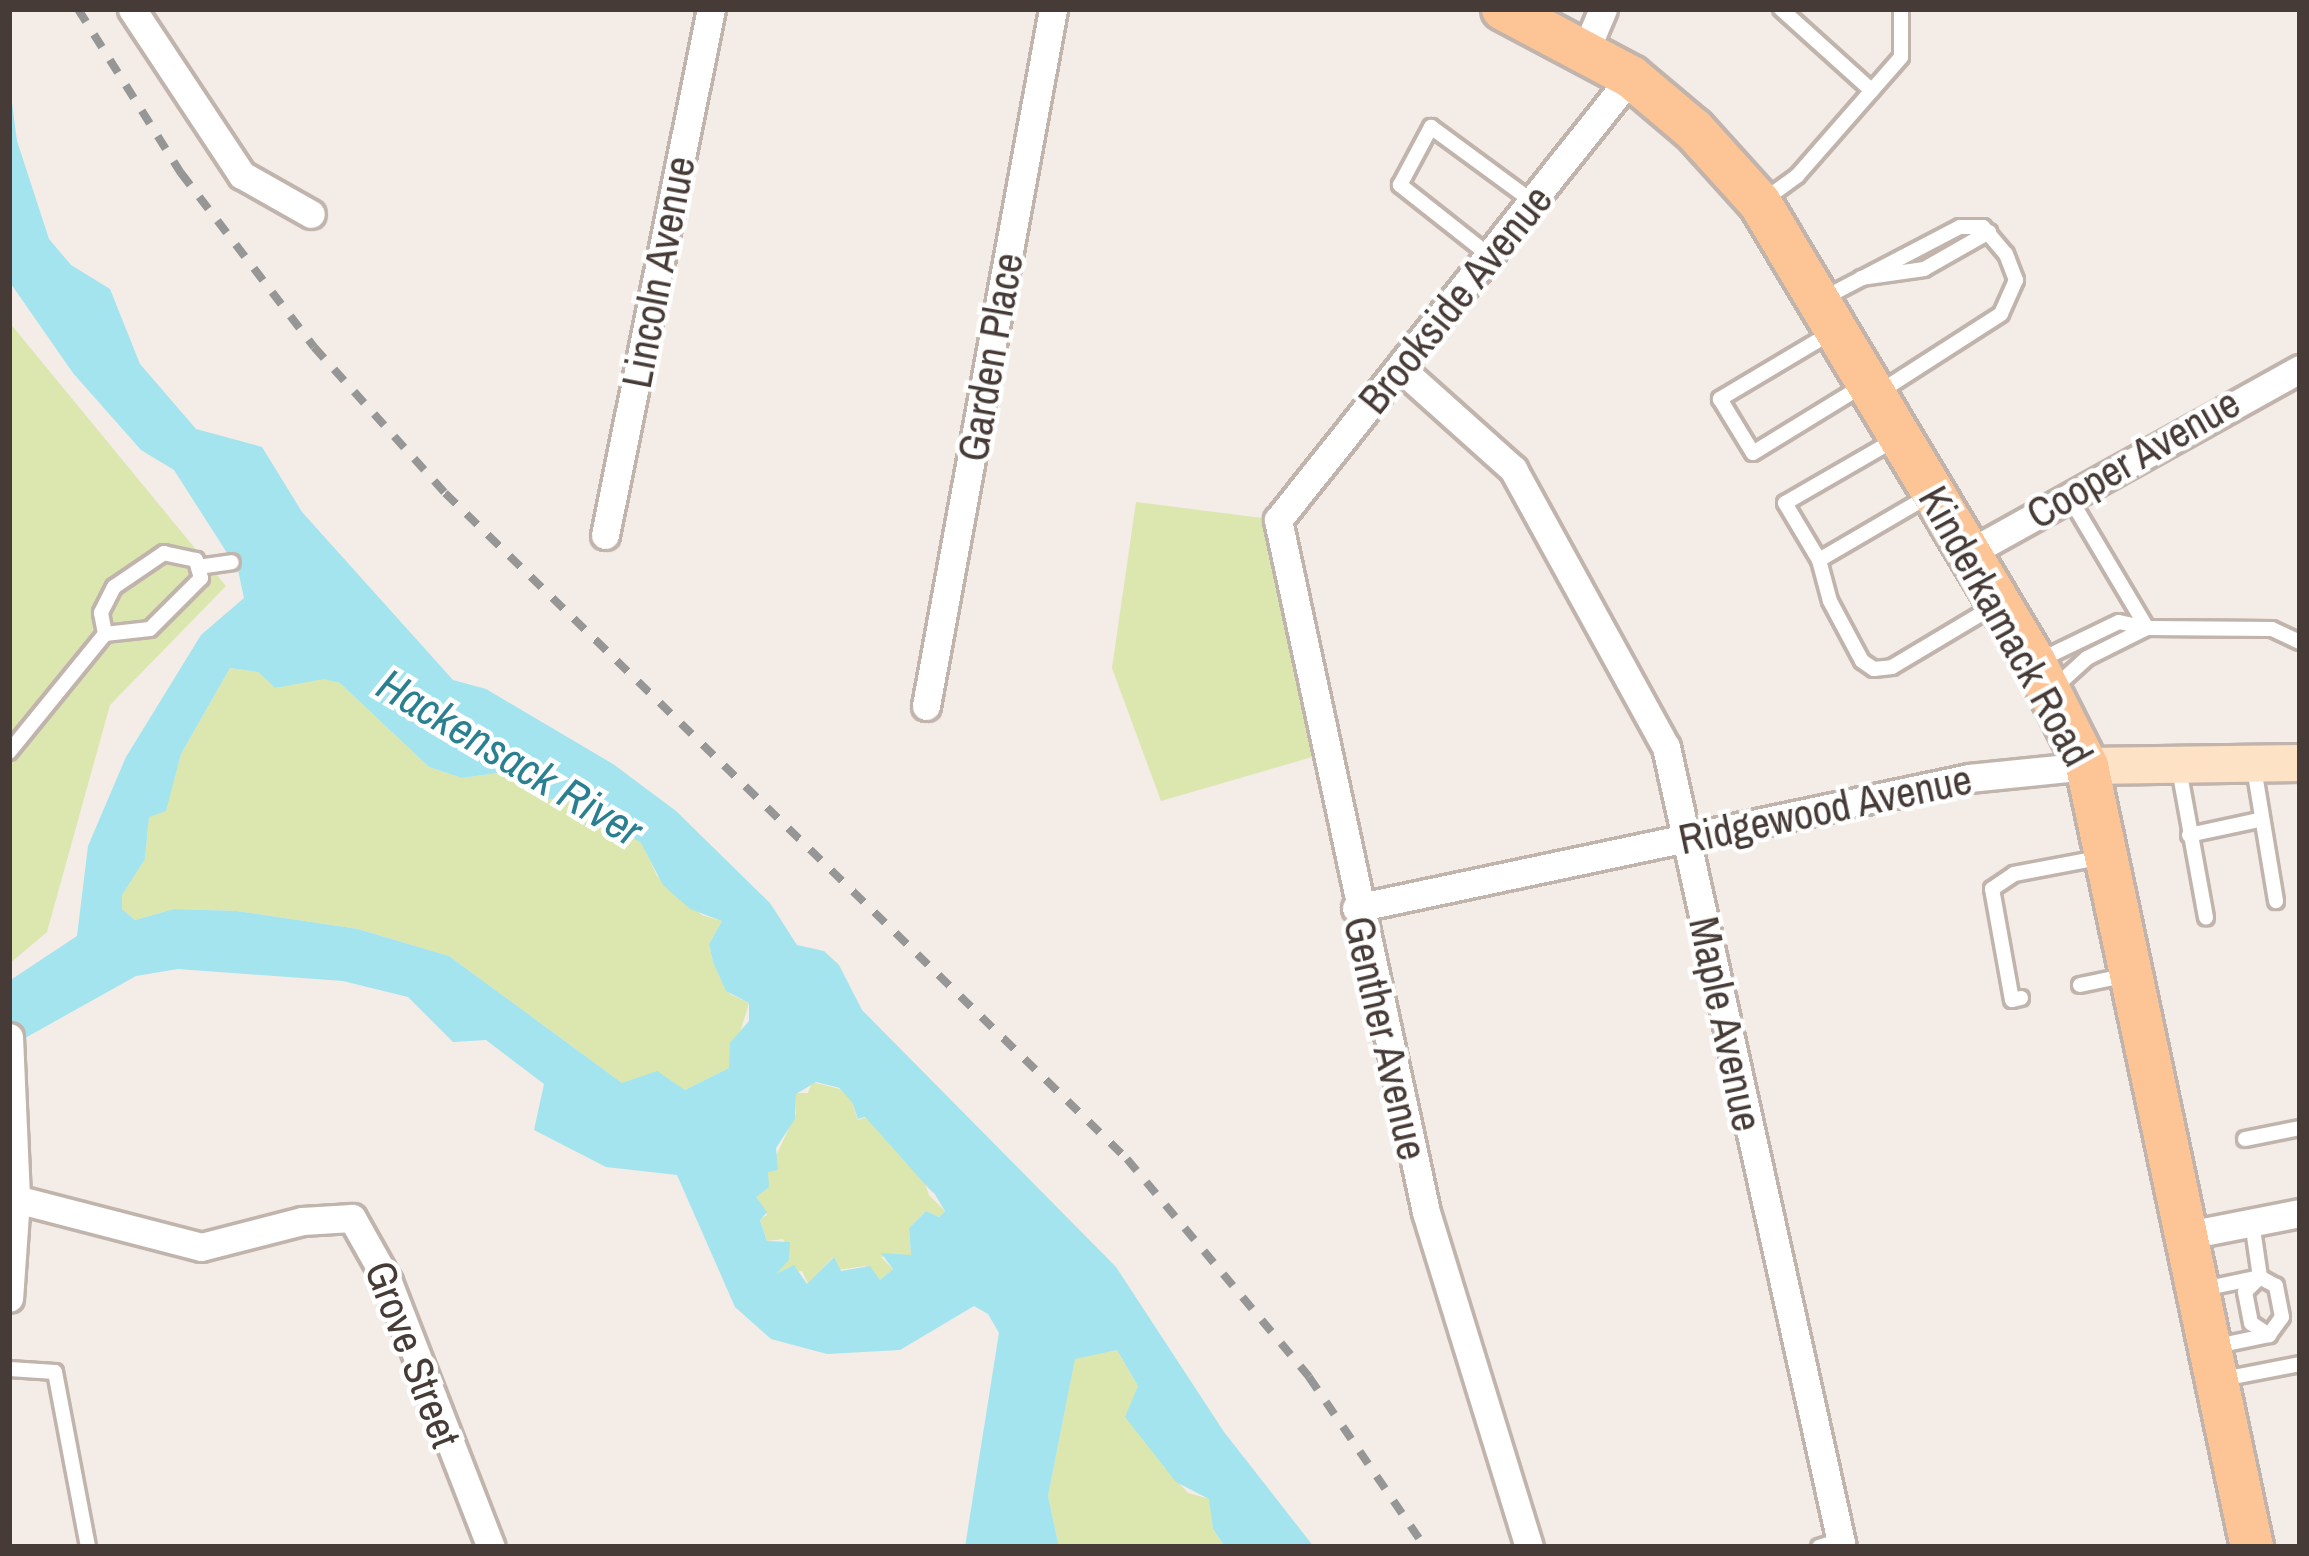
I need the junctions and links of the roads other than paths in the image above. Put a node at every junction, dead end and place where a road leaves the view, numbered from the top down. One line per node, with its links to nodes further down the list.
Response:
1 (132, 9): 13 (street)
2 (710, 9): 25 (street, Lincoln Avenue)
3 (1053, 9): 35 (street, Garden Place)
4 (1503, 9): 8 (main road, Kinderkamack Road)
5 (1603, 9): 8 (street)
6 (1781, 9): 10 (lane)
7 (1901, 9): 10 (lane)
8 (1586, 49): 9 (main road, Kinderkamack Road)
9 (1631, 77): 11 (street, Brookside Avenue); 12 (main road, Kinderkamack Road)
10 (1872, 92): 12 (lane)
11 (1533, 202): 15 (street, Brookside Avenue); 15 (lane)
12 (1760, 203): 17 (main road, Kinderkamack Road)
13 (311, 214)
14 (1989, 232): 16 (lane); 16 (lane); 20 (lane)
15 (1490, 256): 18 (street, Brookside Avenue)
16 (1858, 278): 17 (lane)
17 (1830, 314): 20 (main road, Kinderkamack Road); 20 (lane)
18 (1400, 368): 24 (street, Brookside Avenue); 43 (street, Maple Avenue)
19 (2300, 369): 23 (street, Cooper Avenue)
20 (1873, 388): 21 (main road, Kinderkamack Road)
21 (1900, 436): 22 (main road, Kinderkamack Road); 27 (lane)
22 (1934, 494): 26 (main road, Kinderkamack Road); 27 (lane)
23 (2068, 495): 26 (street, Cooper Avenue); 31 (lane)
24 (1278, 520): 46 (street, Genther Avenue)
25 (605, 536)
26 (1969, 554): 30 (main road, Kinderkamack Road)
27 (1819, 560): 30 (lane)
28 (232, 562): 29 (lane)
29 (198, 567): 32 (lane); 32 (lane)
30 (1999, 603): 34 (main road, Kinderkamack Road)
31 (2147, 628): 33 (lane); 34 (lane); 34 (lane)
32 (105, 634): 36 (lane)
33 (2300, 642)
34 (2042, 677): 40 (main road, Kinderkamack Road)
35 (926, 706)
36 (9, 752)
37 (2253, 763): 38 (street, Ridgewood Avenue); 39 (street, Ridgewood Avenue); 41 (lane)
38 (2300, 763)
39 (2178, 764): 40 (street, Ridgewood Avenue); 42 (lane)
40 (2087, 766): 43 (street, Ridgewood Avenue); 44 (main road, Kinderkamack Road)
41 (2259, 820): 42 (lane); 45 (lane)
42 (2189, 835): 47 (lane)
43 (1687, 838): 46 (street, Ridgewood Avenue); 66 (street, Maple Avenue)
44 (2109, 856): 48 (main road, Kinderkamack Road); 50 (lane)
45 (2276, 902)
46 (1356, 908): 69 (street, Genther Avenue)
47 (2206, 918)
48 (2134, 974): 49 (lane); 58 (main road, Kinderkamack Road)
49 (2080, 985)
50 (2021, 998)
51 (9, 1037): 52 (street)
52 (11, 1066): 55 (street)
53 (2300, 1128): 54 (lane)
54 (2245, 1139)
55 (16, 1199): 61 (street); 68 (street, Grove Street)
56 (2300, 1213): 57 (street)
57 (2252, 1222): 58 (street); 59 (lane)
58 (2188, 1235): 60 (main road, Kinderkamack Road)
59 (2260, 1277): 60 (lane); 62 (lane); 62 (lane)
60 (2198, 1290): 63 (main road, Kinderkamack Road)
61 (9, 1298)
62 (2270, 1335): 63 (lane)
63 (2215, 1364): 64 (lane); 70 (main road, Kinderkamack Road)
64 (2300, 1364)
65 (9, 1369): 67 (lane)
66 (1833, 1545)
67 (88, 1547)
68 (491, 1547)
69 (1529, 1547)
70 (2252, 1547)

